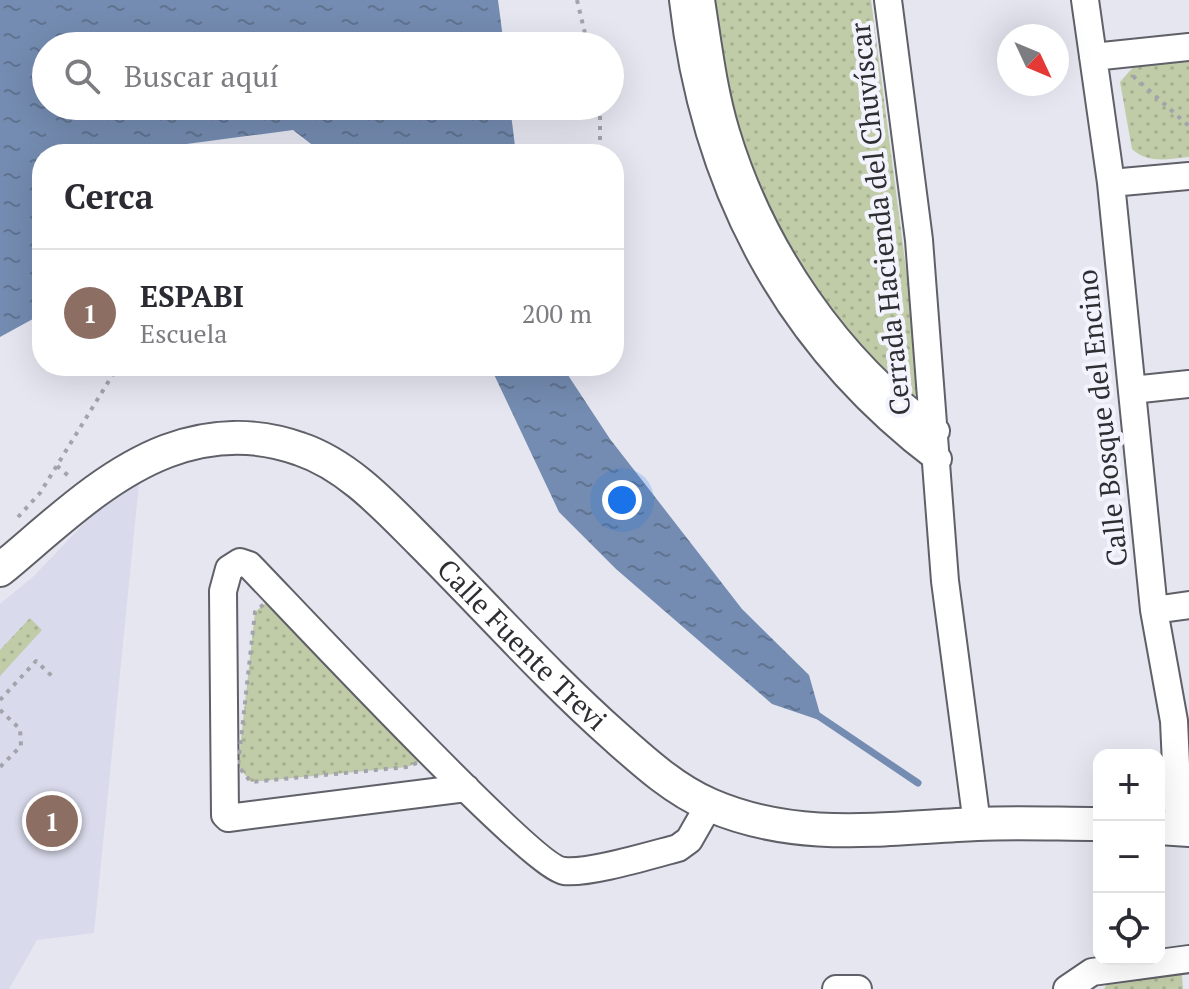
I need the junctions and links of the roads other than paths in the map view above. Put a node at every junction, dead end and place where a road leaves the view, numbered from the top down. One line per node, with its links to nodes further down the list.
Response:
1 (683, 0): 12 (street, Cerrada Hacienda del Chuvíscar)
2 (701, 0): 11 (street, Cerrada Hacienda del Chuvíscar)
3 (888, 0): 11 (street, Cerrada Hacienda del Chuvíscar)
4 (1085, 0): 6 (street, Calle Bosque del Encino)
5 (1189, 47): 6 (street)
6 (1093, 57): 8 (street, Calle Bosque del Encino)
7 (1189, 176): 8 (street)
8 (1111, 183): 10 (street, Calle Bosque del Encino)
9 (1189, 384): 10 (street)
10 (1132, 390): 15 (street, Calle Bosque del Encino)
11 (936, 431): 12 (street, Cerrada Hacienda del Chuvíscar)
12 (938, 459): 19 (street, Cerrada Hacienda del Chuvíscar)
13 (0, 570): 18 (street, Calle Fuente Trevi)
14 (1189, 605): 15 (street)
15 (1154, 610): 16 (street, Calle Bosque del Encino)
16 (1179, 692): 21 (street, Calle Bosque del Encino)
17 (466, 788): 17 (street); 18 (street)
18 (709, 805): 19 (street, Calle Fuente Trevi)
19 (977, 824): 20 (street, Calle Fuente Trevi)
20 (1093, 824)
21 (1176, 829)
22 (1189, 959): 25 (street)
23 (836, 989): 24 (street)
24 (858, 989)
25 (1067, 989)

